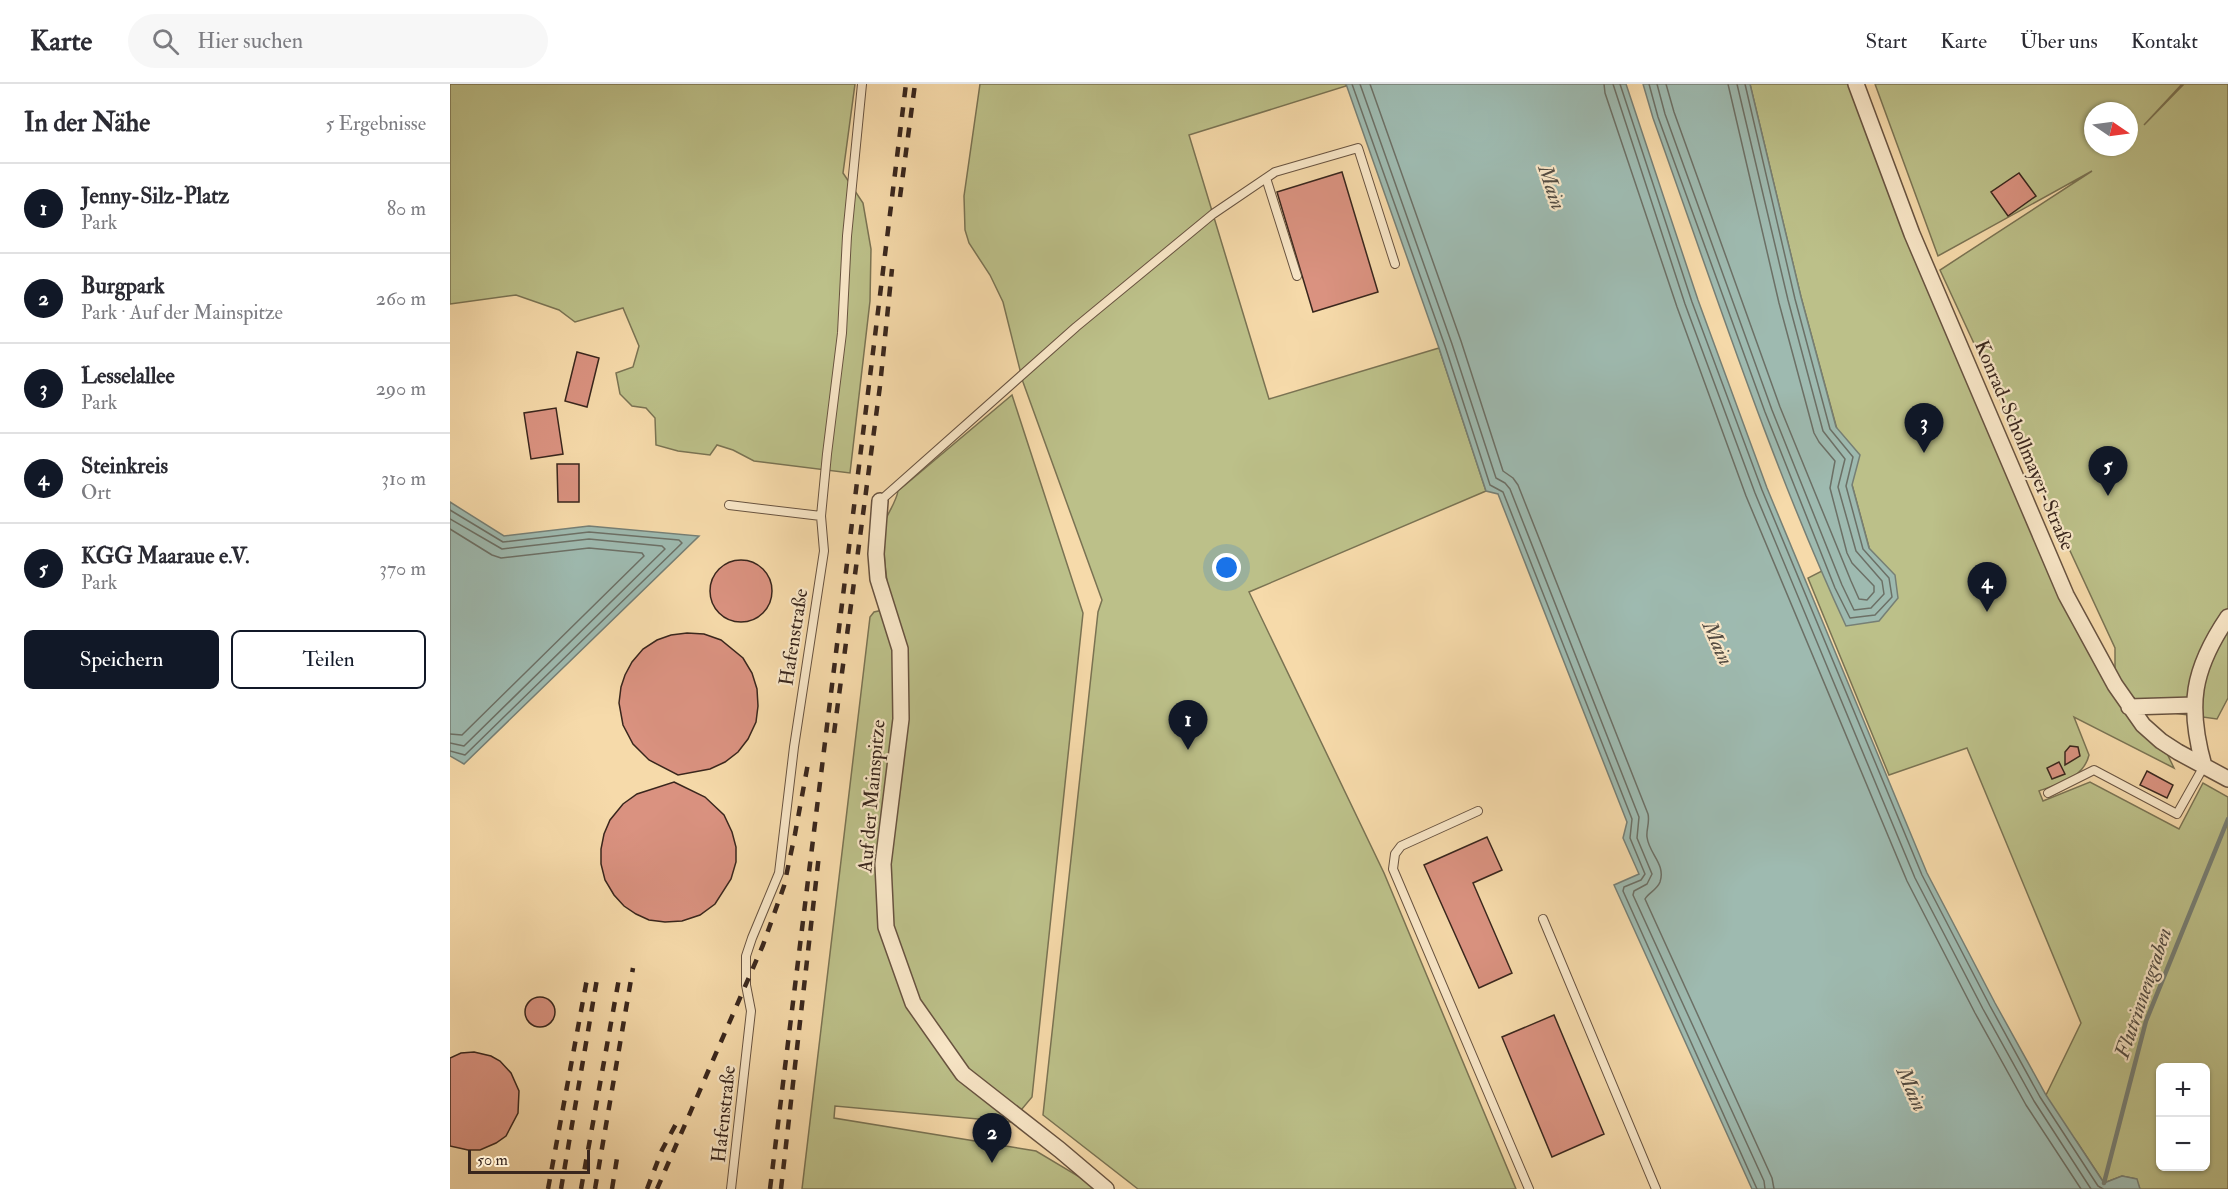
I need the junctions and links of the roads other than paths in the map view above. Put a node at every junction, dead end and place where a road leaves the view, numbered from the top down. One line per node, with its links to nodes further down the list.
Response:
1 (862, 84): 8 (lane, Hafenstraße)
2 (1856, 84): 11 (street, Konrad-Schollmayer-Straße)
3 (1266, 178): 4 (lane); 5 (lane); 6 (lane)
4 (1395, 264)
5 (1297, 276)
6 (880, 501): 18 (street, Auf der Mainspitze)
7 (729, 505): 8 (lane)
8 (821, 516): 17 (lane, Hafenstraße)
9 (2228, 617): 10 (street)
10 (2194, 705): 11 (street); 12 (street)
11 (2129, 707): 12 (street, Konrad-Schollmayer-Straße)
12 (2204, 766): 13 (street, Konrad-Schollmayer-Straße); 14 (lane)
13 (2224, 777)
14 (2048, 793)
15 (1478, 811): 19 (lane)
16 (1544, 919): 20 (lane)
17 (731, 1189)
18 (1106, 1189)
19 (1529, 1189)
20 (1656, 1189)

